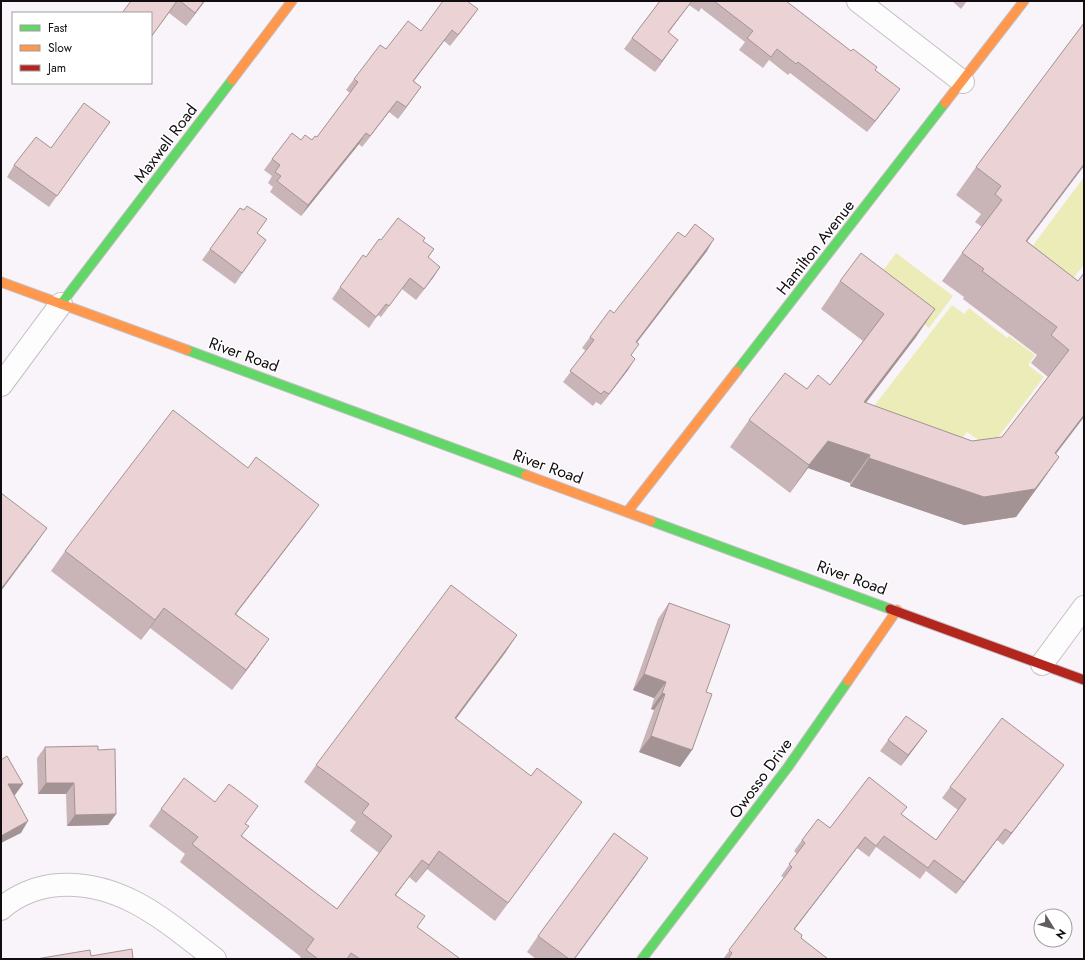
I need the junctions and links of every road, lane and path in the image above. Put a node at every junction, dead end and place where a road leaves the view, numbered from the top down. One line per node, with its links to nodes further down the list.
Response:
1 (292, 1): 6 (main road, Maxwell Road)
2 (858, 1): 4 (street)
3 (1024, 1): 4 (main road, Hamilton Avenue)
4 (963, 82): 8 (main road, Hamilton Avenue)
5 (1, 282): 6 (main road, River Road)
6 (61, 304): 7 (street); 8 (main road, River Road)
7 (1, 385)
8 (628, 511): 10 (main road, River Road)
9 (1084, 608): 11 (street)
10 (897, 610): 11 (main road, River Road); 15 (main road, Owosso Drive)
11 (1042, 664): 12 (main road, River Road)
12 (1084, 680)
13 (1, 909): 14 (street)
14 (215, 959)
15 (642, 959)

